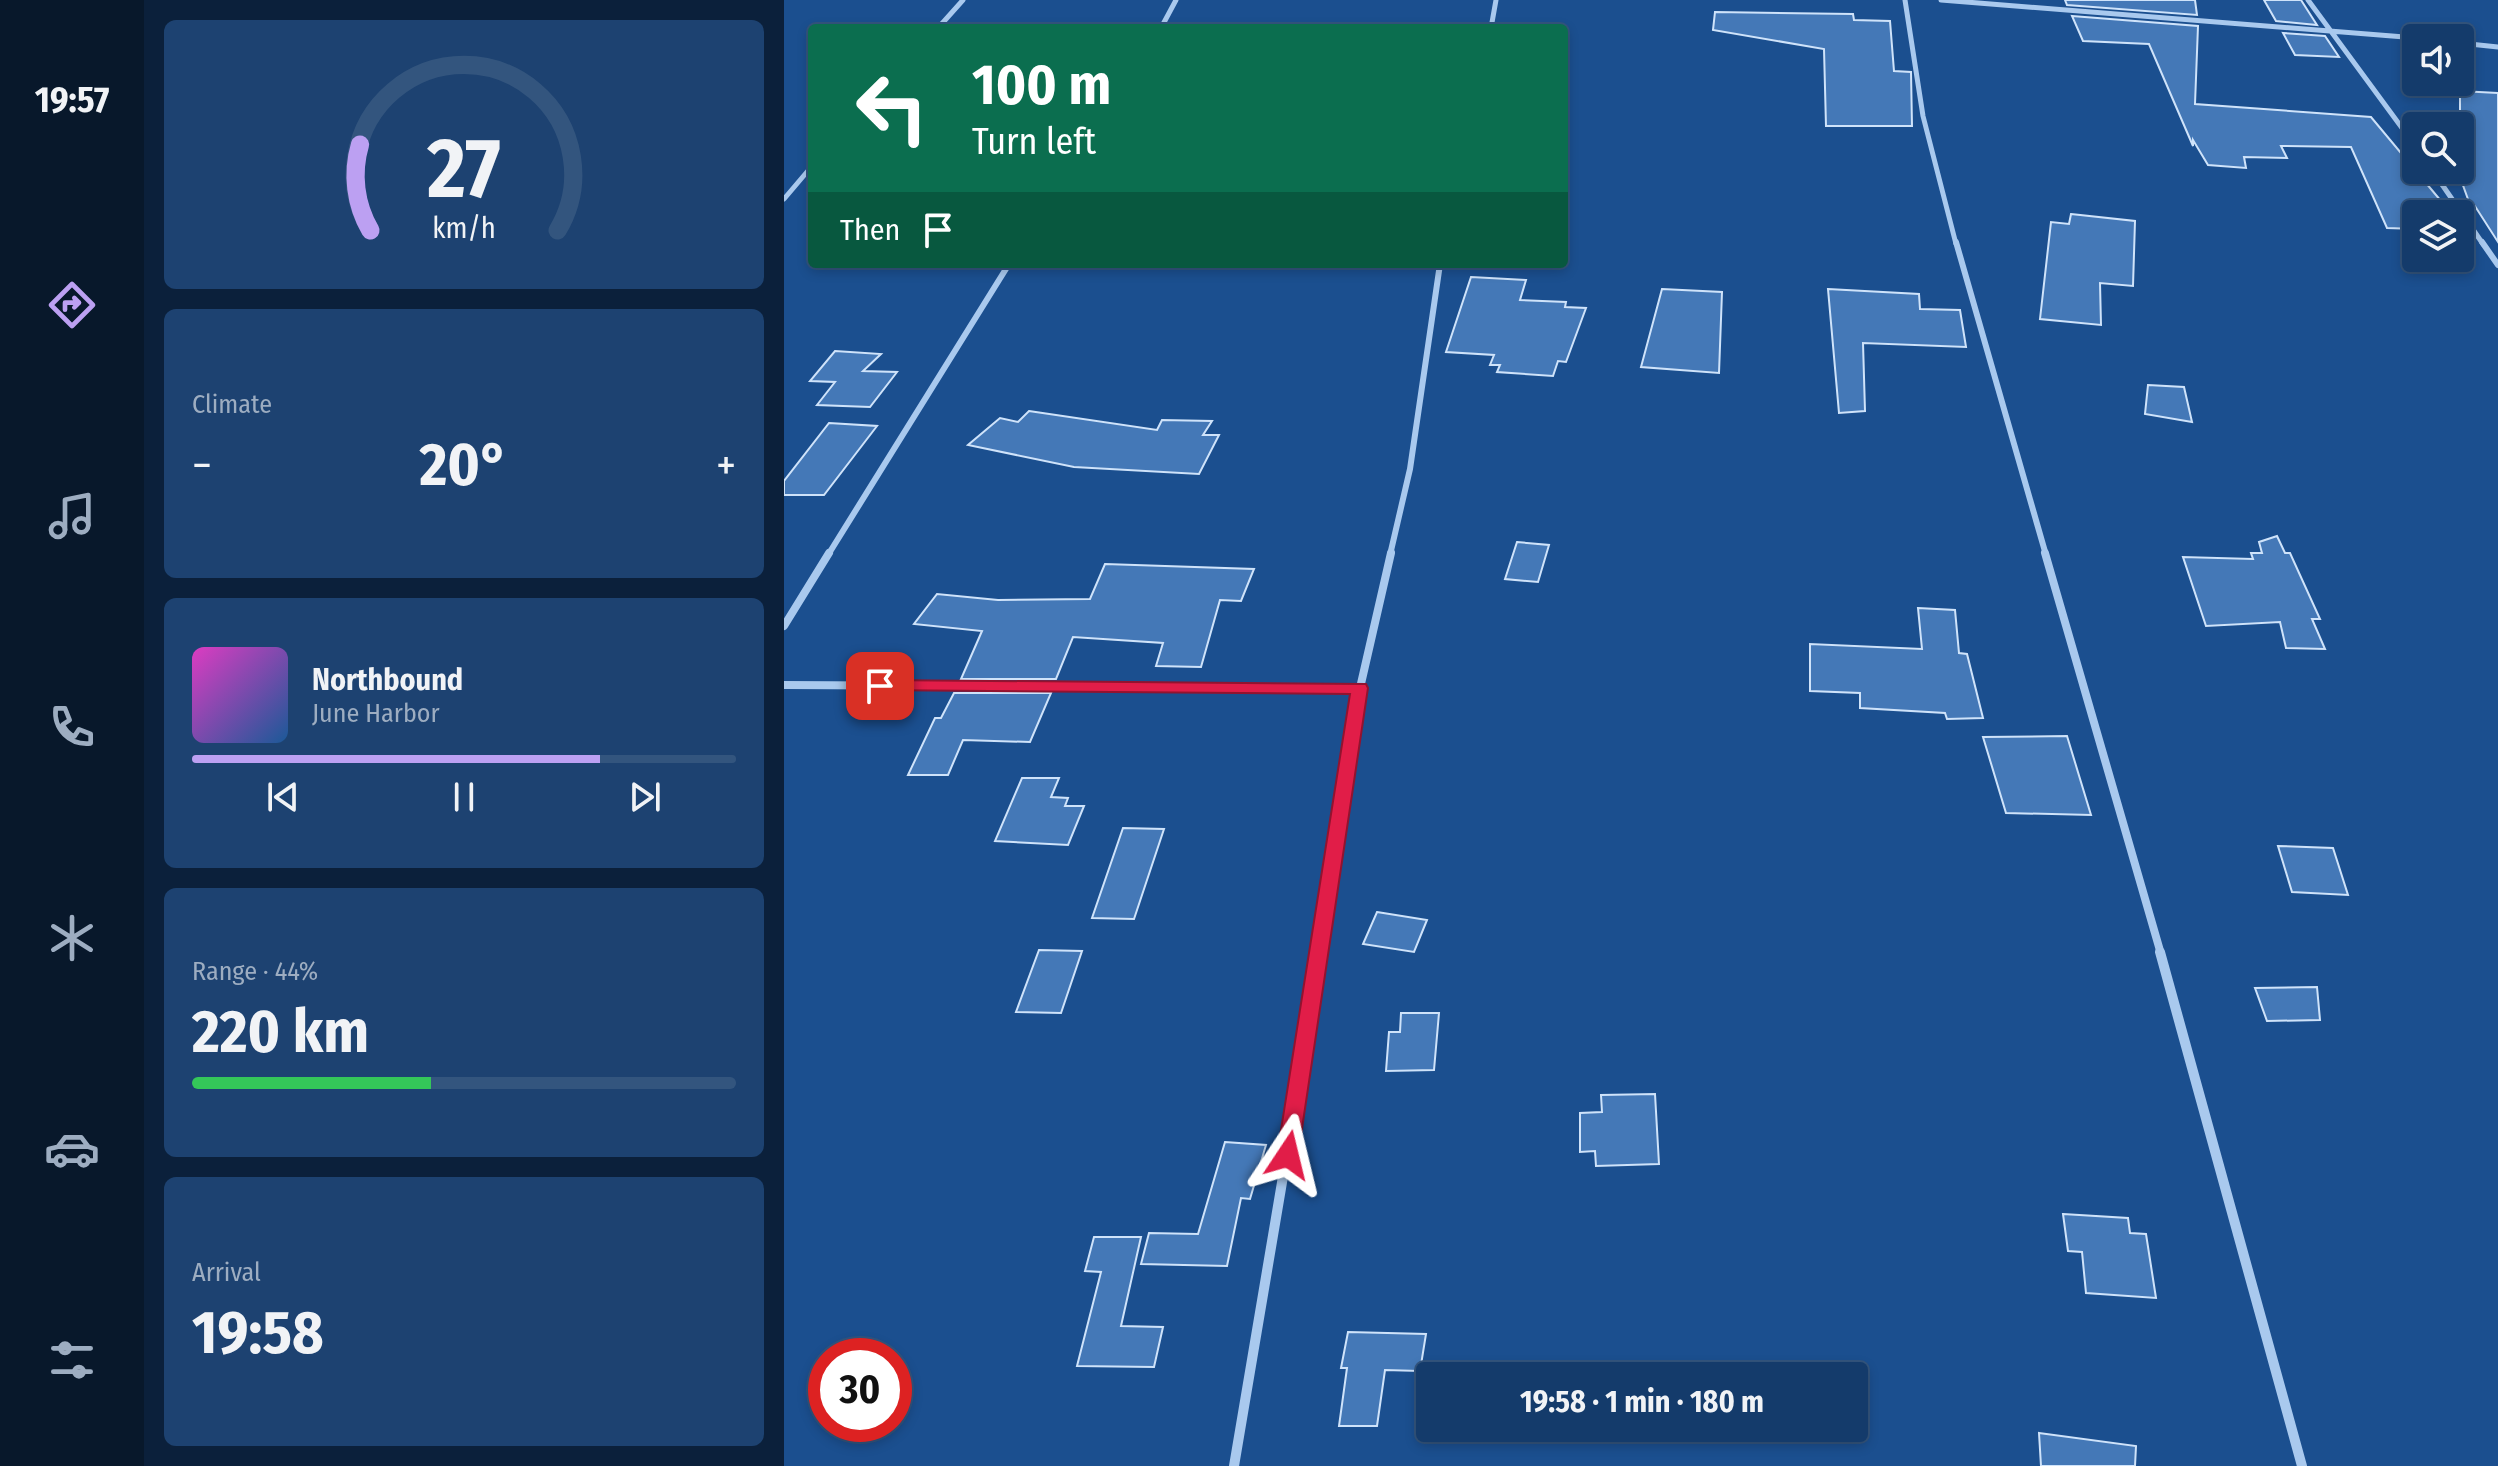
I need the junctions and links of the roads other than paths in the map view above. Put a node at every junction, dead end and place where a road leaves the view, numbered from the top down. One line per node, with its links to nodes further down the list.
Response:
1 (963, 0): 7 (street)
2 (1176, 0): 8 (street)
3 (1496, 0): 9 (street)
4 (1905, 0): 25 (street)
5 (1941, 0): 10 (street)
6 (2308, 0): 10 (street)
7 (942, 24)
8 (1163, 24)
9 (1492, 24)
10 (2331, 29): 11 (street); 14 (street)
11 (2402, 36)
12 (2474, 44): 13 (street)
13 (2498, 47)
14 (2402, 128)
15 (808, 171): 17 (street)
16 (2442, 184): 18 (street)
17 (784, 199)
18 (2498, 265)
19 (1007, 268): 21 (street)
20 (1439, 268): 23 (street)
21 (784, 626)
22 (784, 685): 23 (street)
23 (1360, 688): 24 (street)
24 (1234, 1466)
25 (2302, 1466)

